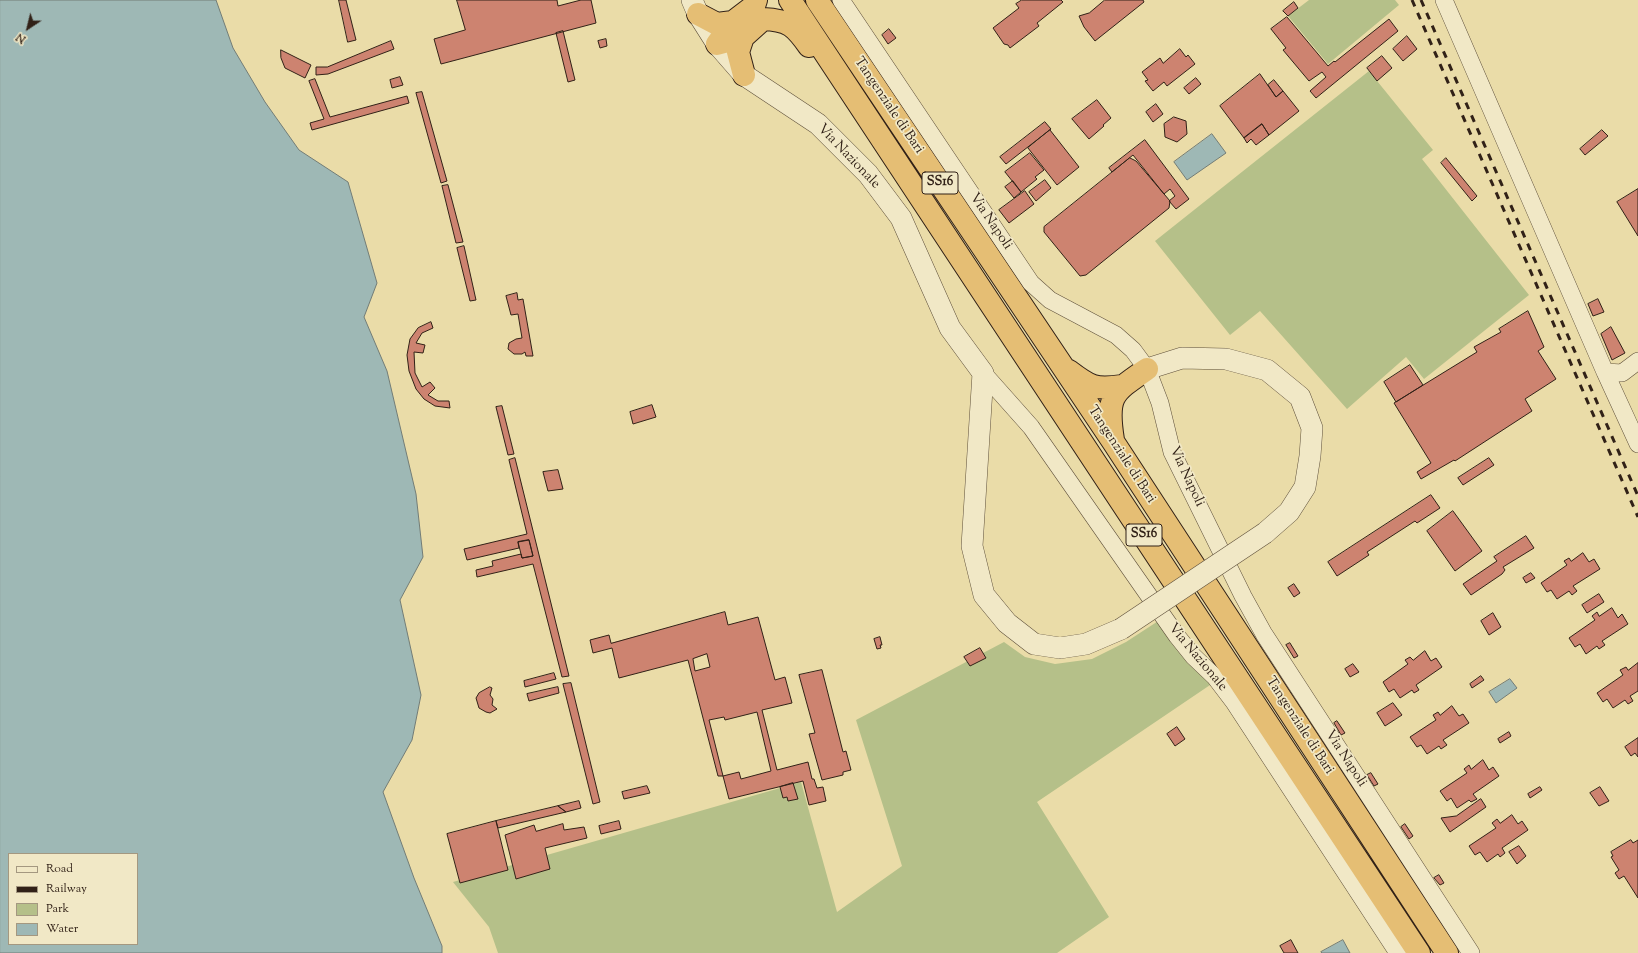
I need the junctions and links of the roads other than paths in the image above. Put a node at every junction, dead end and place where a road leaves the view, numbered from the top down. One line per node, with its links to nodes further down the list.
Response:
1 (756, 0): 7 (highway)
2 (790, 0): 10 (highway, Tangenziale di Bari / SS16)
3 (818, 0): 12 (highway, Tangenziale di Bari / SS16)
4 (841, 0): 13 (street, Via Napoli)
5 (1444, 0): 14 (street)
6 (695, 7): 7 (highway); 8 (street, Via Nazionale)
7 (738, 29): 8 (highway); 9 (highway); 10 (highway)
8 (717, 44): 9 (street, Via Nazionale)
9 (744, 75): 15 (street, Via Nazionale)
10 (869, 117): 20 (highway, Tangenziale di Bari / SS16)
11 (1638, 361): 14 (street)
12 (1062, 366): 16 (highway); 17 (highway, Tangenziale di Bari / SS16)
13 (1147, 368): 15 (street, bridge); 16 (highway); 22 (street, Via Napoli)
14 (1606, 372): 18 (street)
15 (983, 373): 19 (street, Via Nazionale)
16 (1122, 386): 17 (highway)
17 (1114, 443): 21 (highway, Tangenziale di Bari / SS16)
18 (1638, 444)
19 (1398, 953)
20 (1419, 953)
21 (1448, 953)
22 (1470, 953)

